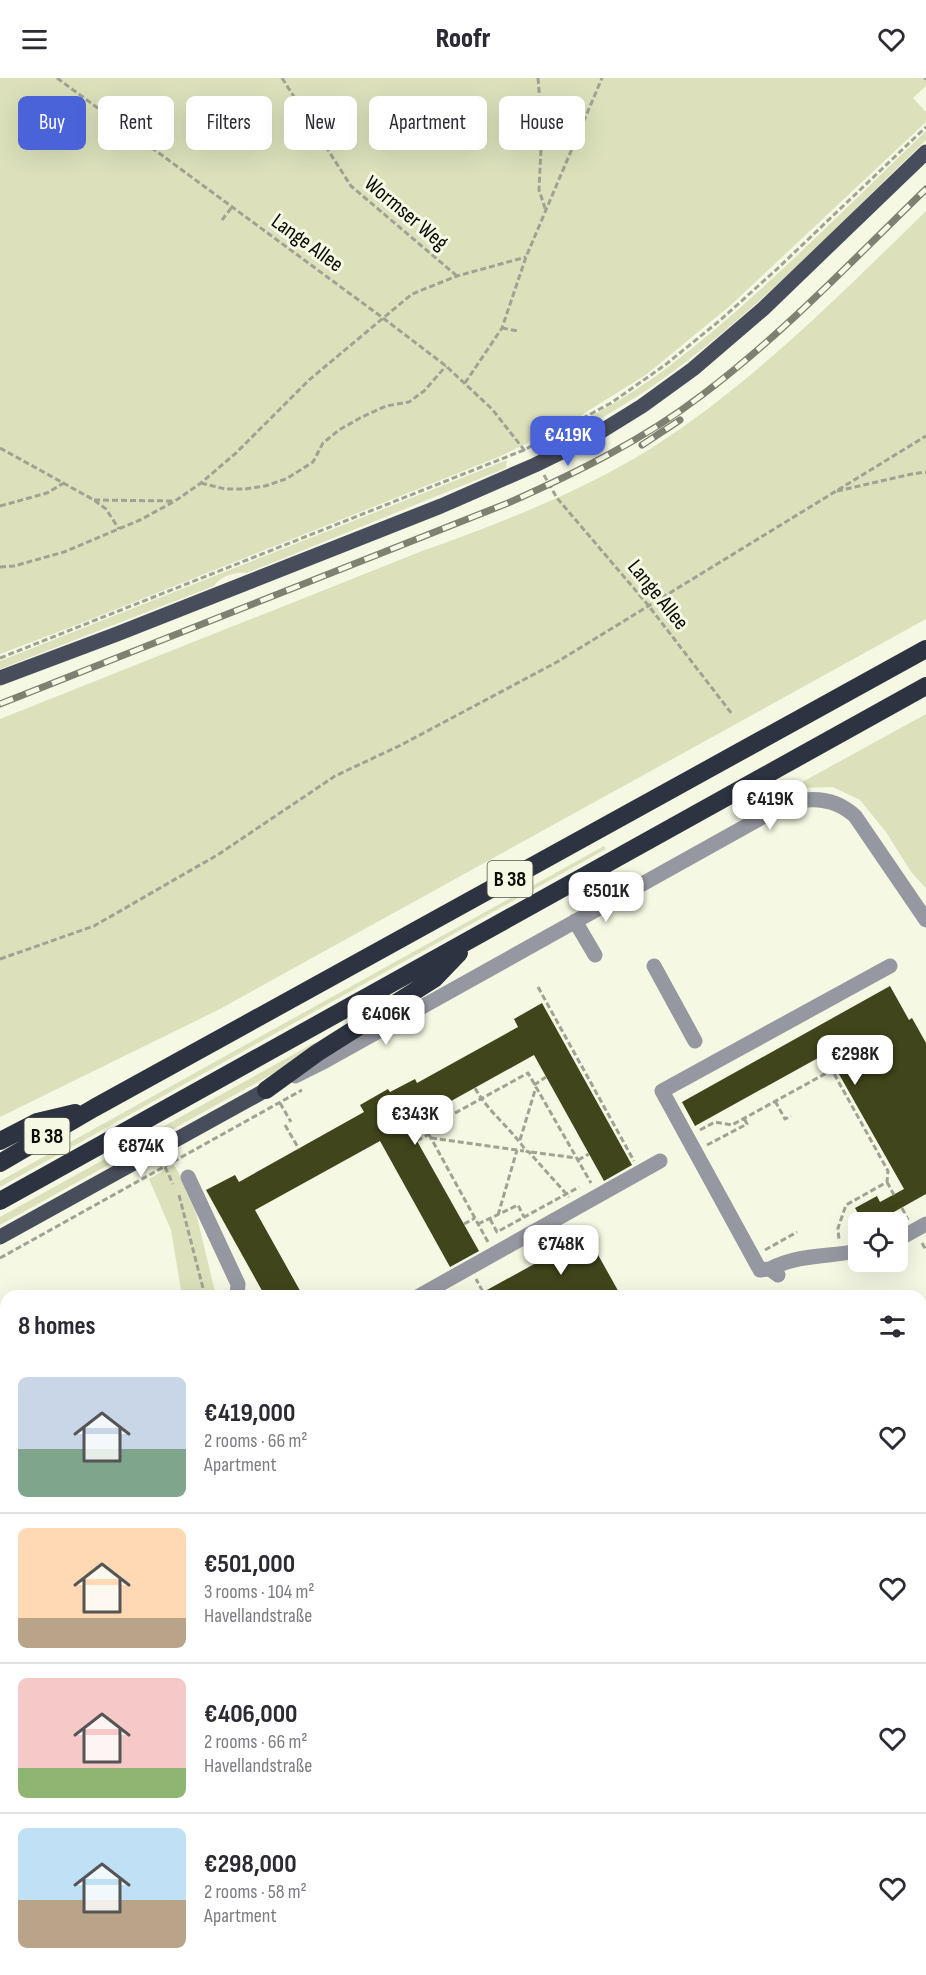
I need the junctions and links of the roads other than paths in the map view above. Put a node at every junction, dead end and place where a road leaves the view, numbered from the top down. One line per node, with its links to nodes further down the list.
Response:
1 (926, 152): 3 (main road)
2 (926, 649): 15 (highway, B 38)
3 (0, 678)
4 (926, 686): 9 (highway, B 38)
5 (906, 891): 6 (street); 7 (street); 8 (street)
6 (926, 899)
7 (926, 920)
8 (575, 921): 10 (street); 14 (street)
9 (474, 938): 14 (highway); 20 (highway, B 38)
10 (595, 955)
11 (654, 966): 13 (street)
12 (890, 966): 24 (street)
13 (695, 1041)
14 (266, 1090): 23 (main road)
15 (94, 1108): 16 (highway); 18 (highway, B 38)
16 (0, 1141)
17 (660, 1161): 26 (street)
18 (0, 1163)
19 (188, 1177): 25 (street)
20 (0, 1201)
21 (926, 1224): 22 (street)
22 (908, 1234)
23 (0, 1237)
24 (848, 1253)
25 (238, 1290)
26 (429, 1290)

